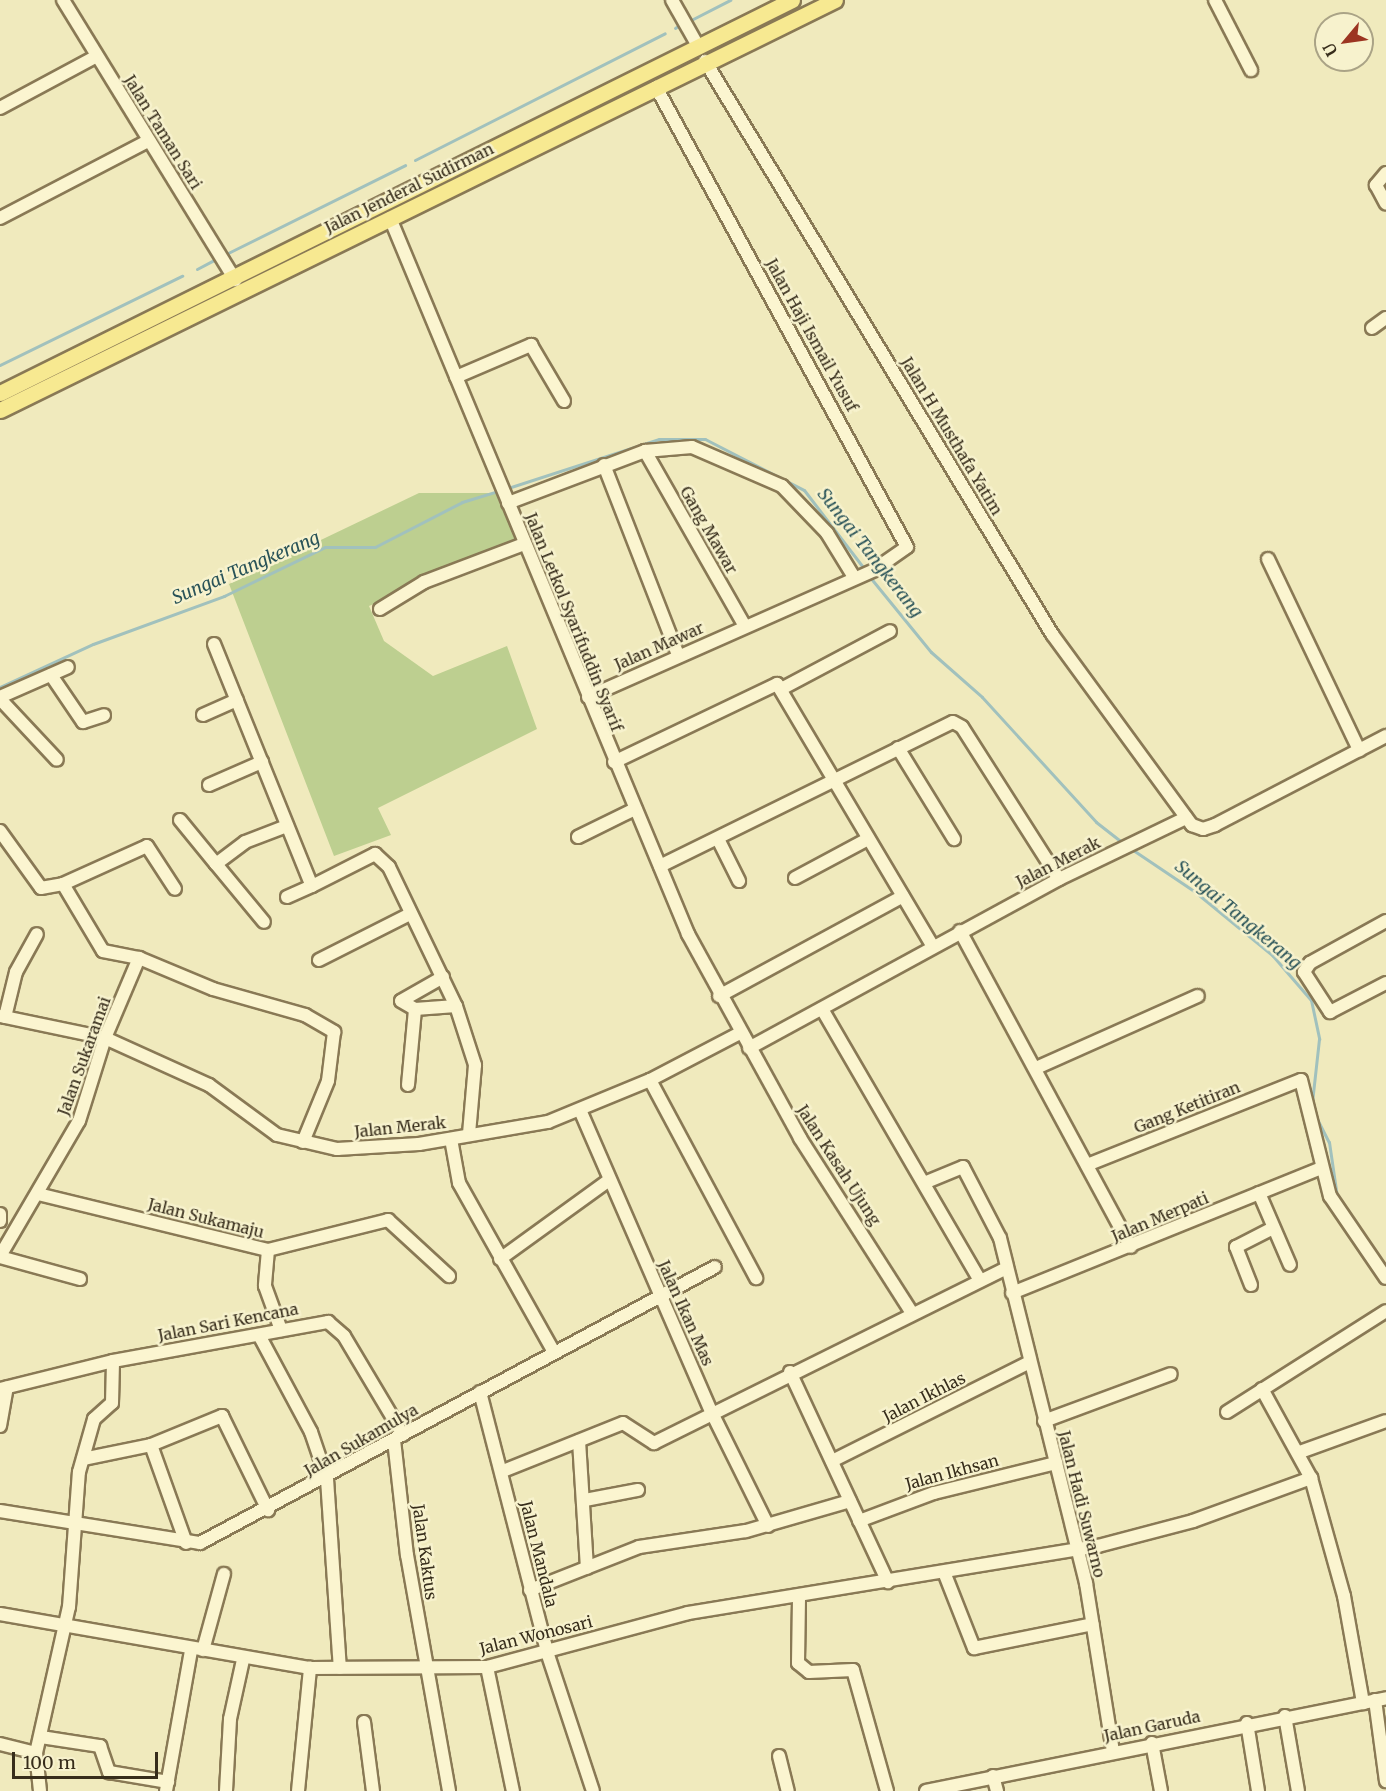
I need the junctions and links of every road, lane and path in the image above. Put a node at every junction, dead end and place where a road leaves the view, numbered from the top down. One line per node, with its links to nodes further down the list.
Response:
1 (63, 0): 7 (street, Jalan Taman Sari)
2 (672, 0): 6 (street)
3 (792, 0): 6 (main road, Jalan Jenderal Sudirman)
4 (834, 0): 8 (main road, Jalan Jenderal Sudirman)
5 (1215, 0): 9 (street)
6 (698, 46): 17 (main road, Jalan Jenderal Sudirman)
7 (97, 56): 11 (street); 12 (street, Jalan Taman Sari)
8 (705, 61): 10 (main road, Jalan Jenderal Sudirman); 52 (street, Jalan H Musthafa Yatim)
9 (1251, 70)
10 (656, 87): 16 (main road, Jalan Jenderal Sudirman); 29 (street, Jalan Haji Ismail Yusuf)
11 (0, 108)
12 (148, 141): 15 (street); 17 (street, Jalan Taman Sari)
13 (1386, 173): 14 (street)
14 (1386, 204)
15 (0, 218)
16 (390, 218): 20 (street, Jalan Letkol Syarifuddin Syarif); 23 (main road, Jalan Jenderal Sudirman)
17 (235, 280): 21 (main road, Jalan Jenderal Sudirman)
18 (1386, 318): 19 (street)
19 (1372, 328)
20 (456, 377): 22 (street); 26 (street, Jalan Letkol Syarifuddin Syarif)
21 (0, 393)
22 (564, 401)
23 (0, 410)
24 (645, 451): 25 (street); 29 (street); 31 (street, Gang Mawar)
25 (604, 465): 26 (street); 34 (street)
26 (507, 502): 27 (street, Jalan Letkol Syarifuddin Syarif)
27 (524, 544): 30 (street); 38 (street, Jalan Letkol Syarifuddin Syarif)
28 (1268, 559): 45 (street)
29 (855, 577): 31 (street, Jalan Mawar)
30 (380, 609)
31 (745, 626): 34 (street, Jalan Mawar)
32 (890, 631): 37 (street)
33 (214, 644): 40 (street)
34 (678, 655): 38 (street, Jalan Mawar)
35 (68, 667): 36 (street)
36 (51, 675): 39 (street); 41 (street)
37 (783, 688): 48 (street); 49 (street)
38 (588, 697): 48 (street, Jalan Letkol Syarifuddin Syarif)
39 (0, 698): 46 (street)
40 (237, 700): 42 (street); 47 (street)
41 (104, 715)
42 (203, 715)
43 (1386, 736): 45 (street)
44 (898, 748): 49 (street); 59 (street); 63 (street)
45 (1359, 750): 52 (street)
46 (57, 760)
47 (262, 762): 50 (street); 54 (street)
48 (614, 762): 51 (street, Jalan Letkol Syarifuddin Syarif)
49 (833, 781): 57 (street); 58 (street)
50 (209, 785)
51 (635, 810): 56 (street); 61 (street, Jalan Letkol Syarifuddin Syarif)
52 (1186, 818): 63 (street, Jalan Merak)
53 (180, 820): 60 (street)
54 (287, 826): 60 (street); 66 (street)
55 (0, 831): 65 (street)
56 (578, 837)
57 (718, 838): 61 (street); 64 (street)
58 (868, 839): 62 (street); 68 (street)
59 (954, 839)
60 (216, 864): 72 (street)
61 (660, 866): 80 (street, Jalan Letkol Syarifuddin Syarif)
62 (795, 878)
63 (1059, 879): 73 (street, Jalan Merak)
64 (739, 881)
65 (63, 884): 67 (street); 76 (street)
66 (312, 886): 69 (street); 70 (street)
67 (175, 889)
68 (903, 896): 75 (street); 80 (street)
69 (287, 897)
70 (411, 914): 77 (street); 78 (street)
71 (1386, 921): 79 (street)
72 (264, 922)
73 (960, 931): 75 (street, Jalan Merak); 89 (street)
74 (37, 934): 85 (street)
75 (932, 945): 84 (street, Jalan Merak)
76 (139, 958): 87 (street, Jalan Sukaramai); 95 (street)
77 (318, 960)
78 (443, 976): 82 (street); 83 (street)
79 (1386, 983)
80 (719, 996): 86 (street, Jalan Letkol Syarifuddin Syarif)
81 (1198, 996): 89 (street)
82 (456, 1006): 83 (street); 93 (street)
83 (415, 1009): 91 (street)
84 (822, 1010): 88 (street, Jalan Merak); 99 (street)
85 (2, 1017): 87 (street, Jalan Merak)
86 (740, 1033): 88 (street, Jalan Kasah Ujung); 90 (street, Jalan Merak)
87 (105, 1038): 95 (street, Jalan Merak); 101 (street, Jalan Sukaramai)
88 (749, 1048): 121 (street, Jalan Kasah Ujung)
89 (1036, 1068): 96 (street)
90 (650, 1080): 92 (street, Jalan Merak); 113 (street)
91 (408, 1085)
92 (580, 1110): 93 (street, Jalan Merak); 98 (street, Jalan Ikan Mas)
93 (469, 1134): 94 (street, Jalan Merak)
94 (451, 1139): 95 (street, Jalan Merak); 108 (street)
95 (303, 1142)
96 (1087, 1165): 97 (street, Gang Ketitiran); 105 (street)
97 (1321, 1168): 100 (street, Jalan Merpati); 114 (street)
98 (609, 1180): 108 (street); 119 (street, Jalan Ikan Mas)
99 (924, 1183): 111 (street, Jalan Hadi Suwarno); 116 (street)
100 (1259, 1193): 104 (street); 105 (street, Jalan Merpati)
101 (38, 1194): 106 (street, Jalan Sukamaju); 107 (street, Jalan Sukaramai)
102 (0, 1214): 103 (street)
103 (0, 1221)
104 (1273, 1228): 109 (street); 117 (street)
105 (1131, 1247): 118 (street, Jalan Merpati)
106 (268, 1250): 112 (street, Jalan Sukamaju); 122 (street)
107 (0, 1256): 115 (street)
108 (500, 1259): 124 (street)
109 (1290, 1265)
110 (715, 1267): 119 (street, Jalan Sukamulya)
111 (1005, 1269): 116 (street); 118 (street, Jalan Hadi Suwarno)
112 (449, 1276)
113 (756, 1278)
114 (1386, 1278)
115 (80, 1279)
116 (980, 1280): 121 (street)
117 (1251, 1285)
118 (1012, 1293): 126 (street, Jalan Hadi Suwarno)
119 (660, 1296): 124 (street, Jalan Sukamulya); 133 (street, Jalan Ikan Mas)
120 (1386, 1311): 130 (street)
121 (912, 1313): 127 (street)
122 (281, 1329): 123 (street, Jalan Sari Kencana); 137 (street, Jalan Sari Kencana)
123 (259, 1335): 125 (street, Jalan Sari Kencana); 146 (street)
124 (554, 1352): 131 (street, Jalan Sukamulya)
125 (113, 1361): 129 (street, Jalan Sari Kencana); 141 (street)
126 (1030, 1362): 134 (street, Jalan Hadi Suwarno); 142 (street, Jalan Ikhlas)
127 (790, 1372): 133 (street); 142 (street)
128 (1171, 1374): 134 (street)
129 (3, 1388): 136 (street)
130 (1263, 1389): 132 (street); 140 (street)
131 (480, 1392): 137 (street, Jalan Sukamulya); 144 (street, Jalan Mandala)
132 (1227, 1412)
133 (712, 1413): 138 (street); 153 (street, Jalan Ikan Mas)
134 (1044, 1421): 143 (street, Jalan Hadi Suwarno)
135 (1386, 1421): 140 (street)
136 (0, 1426)
137 (398, 1438): 146 (street, Jalan Sukamulya); 172 (street, Jalan Kaktus)
138 (579, 1441): 144 (street); 148 (street)
139 (151, 1445): 141 (street); 150 (street); 155 (street)
140 (1300, 1452): 145 (street)
141 (83, 1459): 154 (street)
142 (832, 1461): 149 (street)
143 (1056, 1462): 152 (street, Jalan Ikhsan); 156 (street, Jalan Hadi Suwarno)
144 (503, 1471): 161 (street, Jalan Mandala)
145 (1311, 1478): 156 (street, Jalan Wonosari); 173 (street)
146 (327, 1479): 150 (street, Jalan Sukamulya); 171 (street)
147 (638, 1490): 148 (street)
148 (585, 1500): 157 (street)
149 (850, 1501): 152 (street); 153 (street)
150 (268, 1510): 155 (street, Jalan Sukamulya)
151 (0, 1511): 154 (street, Jalan Sukamulya)
152 (859, 1521): 160 (street)
153 (768, 1526): 157 (street)
154 (78, 1527): 155 (street, Jalan Sukamulya); 165 (street)
155 (186, 1543)
156 (1077, 1549): 158 (street, Jalan Wonosari); 164 (street, Jalan Hadi Suwarno)
157 (587, 1568): 161 (street)
158 (944, 1572): 160 (street, Jalan Wonosari); 164 (street)
159 (224, 1574): 166 (street)
160 (888, 1582): 162 (street, Jalan Wonosari)
161 (530, 1590): 167 (street, Jalan Mandala)
162 (799, 1599): 167 (street, Jalan Wonosari); 194 (street)
163 (0, 1614): 165 (street, Jalan Wonosari)
164 (1093, 1624): 180 (street, Jalan Hadi Suwarno)
165 (64, 1626): 166 (street, Jalan Wonosari); 177 (street)
166 (197, 1650): 168 (street, Jalan Wonosari); 185 (street)
167 (547, 1652): 169 (street, Jalan Wonosari); 192 (street, Jalan Mandala)
168 (243, 1660): 170 (street, Jalan Wonosari); 187 (street)
169 (487, 1667): 172 (street, Jalan Wonosari); 191 (street)
170 (310, 1668): 171 (street, Jalan Wonosari); 188 (street)
171 (340, 1668): 172 (street, Jalan Wonosari)
172 (426, 1668): 190 (street, Jalan Kaktus)
173 (1375, 1700): 174 (street, Jalan Garuda); 184 (street)
174 (1285, 1716): 176 (street, Jalan Garuda); 199 (street)
175 (364, 1722): 189 (street)
176 (1247, 1723): 178 (street, Jalan Garuda); 198 (street)
177 (41, 1737): 181 (street); 185 (street)
178 (1152, 1743): 180 (street, Jalan Garuda); 197 (street)
179 (0, 1744): 181 (street)
180 (1113, 1751): 183 (street, Jalan Garuda)
181 (36, 1753): 186 (street)
182 (779, 1756): 193 (street)
183 (993, 1776): 195 (street, Jalan Garuda); 196 (street)
184 (1386, 1781)
185 (167, 1786)
186 (40, 1791)
187 (226, 1791)
188 (298, 1791)
189 (373, 1791)
190 (449, 1791)
191 (513, 1791)
192 (593, 1791)
193 (788, 1791)
194 (886, 1791)
195 (926, 1791)
196 (997, 1791)
197 (1161, 1791)
198 (1258, 1791)
199 (1298, 1791)

